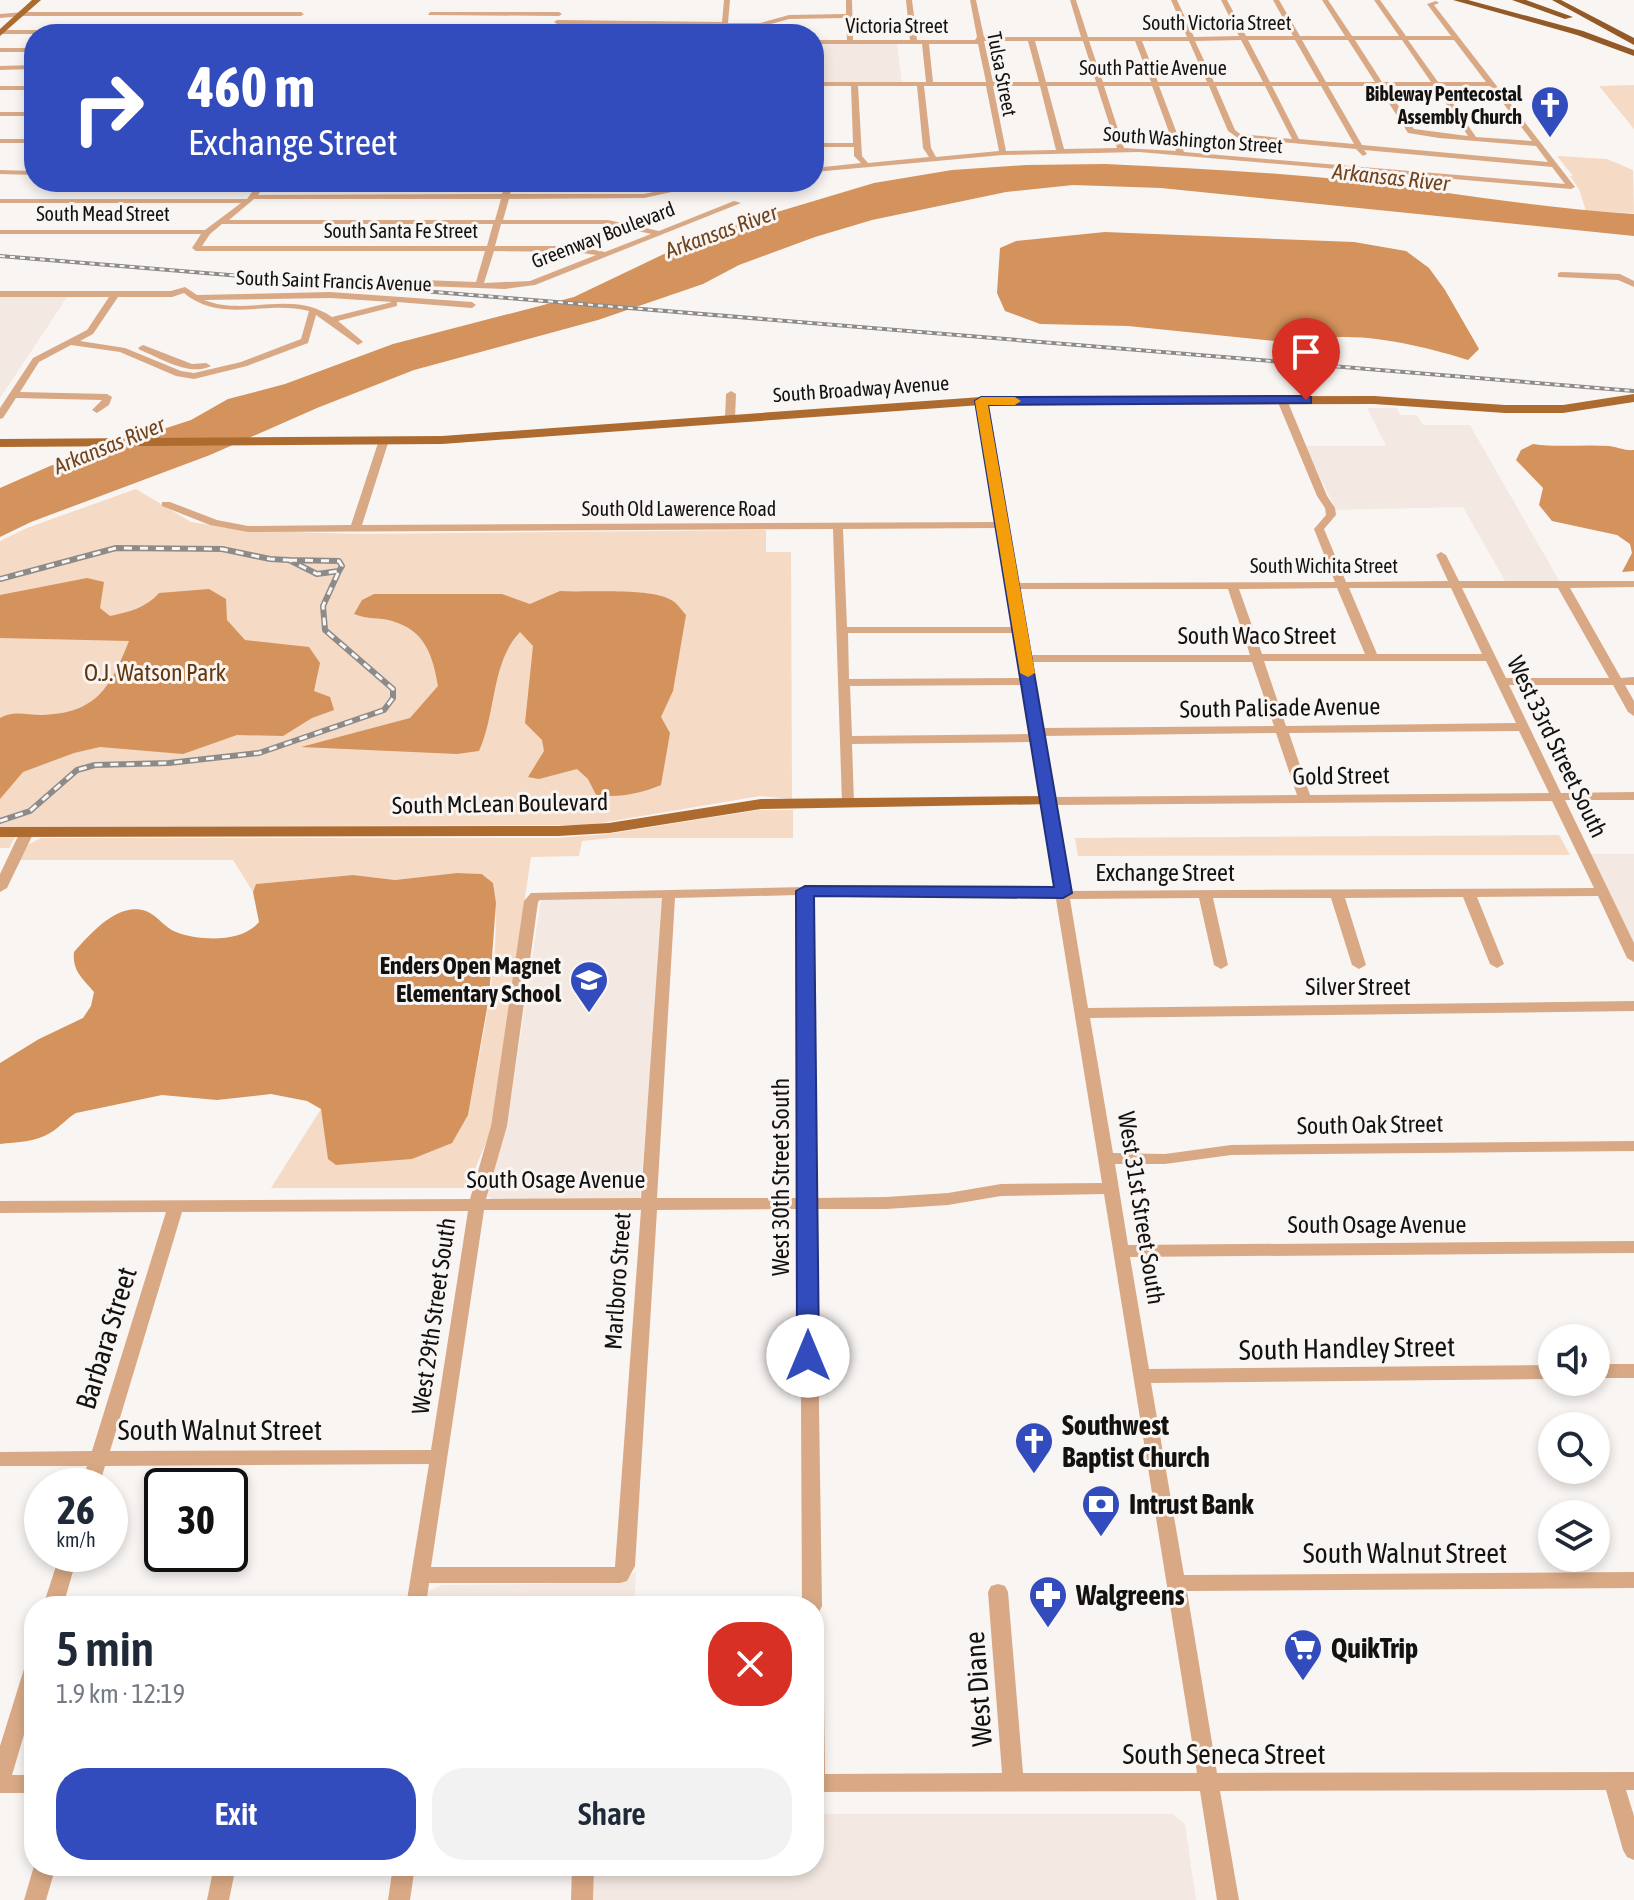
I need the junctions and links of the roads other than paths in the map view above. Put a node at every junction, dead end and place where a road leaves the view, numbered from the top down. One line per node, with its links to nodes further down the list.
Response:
1 (37, 0): 22 (main road)
2 (436, 0): 21 (street)
3 (727, 0): 28 (street)
4 (849, 0): 24 (street)
5 (909, 0): 49 (street)
6 (973, 0): 46 (street, Tulsa Street)
7 (1073, 0): 40 (street)
8 (1174, 0): 42 (street)
9 (1224, 0): 43 (street)
10 (1276, 0): 44 (street)
11 (1325, 0): 45 (street)
12 (1377, 0): 37 (street)
13 (1458, 0): 54 (highway)
14 (1497, 0): 54 (highway)
15 (1517, 0): 51 (highway)
16 (1553, 0): 51 (highway)
17 (1436, 3): 38 (street)
18 (562, 4): 25 (street)
19 (167, 7): 20 (street)
20 (162, 14): 22 (street); 29 (street); 30 (street)
21 (430, 14): 25 (street); 31 (street)
22 (22, 15): 23 (street); 35 (main road)
23 (0, 16)
24 (849, 16): 34 (street); 48 (street)
25 (558, 18): 26 (street); 32 (street)
26 (610, 22): 27 (street)
27 (662, 22): 28 (street)
28 (725, 22): 33 (street)
29 (154, 24)
30 (294, 24)
31 (425, 24)
32 (556, 24)
33 (748, 24)
34 (764, 24)
35 (0, 33): 36 (street)
36 (24, 33)
37 (1404, 38): 38 (street, South Victoria Street); 45 (street, South Victoria Street); 69 (street)
38 (1456, 38): 70 (street)
39 (1031, 39): 40 (street, South Victoria Street); 46 (street, South Victoria Street); 62 (street)
40 (1085, 39): 41 (street, South Victoria Street); 63 (street)
41 (1138, 39): 42 (street, South Victoria Street); 64 (street)
42 (1191, 39): 43 (street, South Victoria Street); 65 (street)
43 (1244, 39): 44 (street, South Victoria Street); 66 (street)
44 (1297, 39): 45 (street, South Victoria Street); 67 (street)
45 (1350, 39): 68 (street)
46 (979, 40): 50 (street, Victoria Street); 61 (street, Tulsa Street)
47 (824, 42): 48 (street, Victoria Street)
48 (850, 42): 49 (street, Victoria Street)
49 (914, 42): 50 (street, Victoria Street)
50 (925, 42): 60 (street)
51 (1634, 43)
52 (0, 50): 53 (street)
53 (24, 50)
54 (1634, 53)
55 (24, 67): 56 (street)
56 (0, 68)
57 (824, 84): 58 (street, South Pattie Avenue)
58 (854, 84): 59 (street, South Pattie Avenue); 81 (street)
59 (920, 84): 60 (street, South Pattie Avenue); 87 (street)
60 (930, 84): 61 (street, South Pattie Avenue)
61 (987, 84): 62 (street, South Pattie Avenue); 85 (street, Tulsa Street)
62 (1043, 84): 63 (street, South Pattie Avenue); 83 (street)
63 (1100, 84): 64 (street, South Pattie Avenue); 84 (street)
64 (1155, 84): 65 (street, South Pattie Avenue); 86 (street)
65 (1211, 84): 66 (street, South Pattie Avenue); 78 (street)
66 (1267, 84): 67 (street, South Pattie Avenue); 78 (street)
67 (1323, 84): 68 (street, South Pattie Avenue); 82 (street)
68 (1379, 84): 69 (street, South Pattie Avenue); 75 (street)
69 (1435, 84): 70 (street, South Pattie Avenue); 75 (street)
70 (1491, 84): 79 (street)
71 (0, 88): 72 (street)
72 (24, 88)
73 (0, 114): 74 (street)
74 (24, 114)
75 (1474, 139): 79 (street)
76 (0, 141): 77 (street)
77 (24, 141)
78 (1297, 142): 82 (street)
79 (1538, 144): 88 (street)
80 (824, 145): 81 (street)
81 (857, 145): 89 (street)
82 (1360, 148): 88 (street); 91 (street)
83 (1060, 150): 84 (street, South Washington Street); 85 (street, South Washington Street)
84 (1121, 150): 86 (street, South Washington Street)
85 (1003, 153): 87 (street, South Washington Street)
86 (1181, 153): 91 (street, South Washington Street)
87 (934, 159): 89 (street, South Washington Street)
88 (1554, 165): 91 (street, South Washington Street)
89 (867, 166): 90 (street, South Washington Street)
90 (824, 169)
91 (1368, 169)
92 (0, 172): 93 (street)
93 (24, 173)
94 (255, 192): 98 (street)
95 (507, 192): 97 (street)
96 (664, 192): 97 (street)
97 (506, 196): 98 (street); 102 (street)
98 (250, 199): 99 (street); 101 (street)
99 (0, 201)
100 (737, 203): 105 (street, Greenway Boulevard)
101 (222, 222): 102 (street); 104 (street)
102 (498, 222): 105 (street); 106 (street)
103 (0, 232): 104 (street, South Mead Street)
104 (207, 232): 106 (street, South Santa Fe Street)
105 (658, 233): 107 (street, Greenway Boulevard)
106 (490, 249): 107 (street, South Santa Fe Street); 111 (street)
107 (605, 254): 111 (street, Greenway Boulevard)
108 (1561, 275): 109 (street)
109 (1632, 282)
110 (423, 283): 111 (street, Greenway Boulevard)
111 (479, 286)
112 (0, 294): 113 (street)
113 (115, 294): 114 (street); 120 (street)
114 (195, 298): 115 (street, South Saint Francis Avenue); 117 (street)
115 (409, 300): 116 (street, South Saint Francis Avenue); 118 (street)
116 (472, 305)
117 (313, 311): 118 (street); 120 (street)
118 (329, 321): 119 (street)
119 (358, 342)
120 (72, 344): 122 (street)
121 (731, 394): 128 (street)
122 (13, 395): 126 (street); 127 (street)
123 (1634, 398): 124 (main road, South Broadway Avenue)
124 (1282, 400): 125 (main road, South Broadway Avenue); 136 (street)
125 (981, 401): 128 (main road, South Broadway Avenue); 132 (street, West 31st Street South)
126 (97, 410)
127 (0, 416)
128 (730, 419): 130 (main road, South Broadway Avenue)
129 (0, 440): 130 (main road, South Broadway Avenue)
130 (382, 440): 134 (street)
131 (166, 504): 134 (street, South Old Lawerence Road)
132 (1003, 525): 133 (street, South Old Lawerence Road); 141 (street, West 31st Street South)
133 (838, 526): 134 (street, South Old Lawerence Road); 142 (street)
134 (355, 530)
135 (1441, 555): 137 (street, West 33rd Street South)
136 (1341, 583): 137 (street, South Wichita Street); 140 (street, South Wichita Street); 146 (street)
137 (1454, 583): 138 (street, South Wichita Street); 144 (street, West 33rd Street South)
138 (1562, 584): 139 (street, South Wichita Street); 149 (street)
139 (1634, 584)
140 (1232, 585): 141 (street, South Wichita Street); 145 (street)
141 (1013, 586): 143 (street, West 31st Street South)
142 (841, 630): 143 (street); 152 (street)
143 (1020, 630): 147 (street, West 31st Street South)
144 (1489, 657): 146 (street, South Waco Street); 151 (street, West 33rd Street South)
145 (1257, 658): 146 (street, South Waco Street); 147 (street, South Waco Street); 155 (street)
146 (1373, 658)
147 (1025, 659): 148 (street, West 31st Street South)
148 (1029, 681): 152 (street); 156 (street, West 31st Street South)
149 (1616, 681): 150 (street); 151 (street); 153 (street)
150 (1634, 681)
151 (1501, 682): 154 (street, West 33rd Street South)
152 (844, 683): 157 (street)
153 (1634, 712)
154 (1523, 727): 155 (street, South Palisade Avenue); 158 (street, West 33rd Street South)
155 (1283, 730): 156 (street, South Palisade Avenue); 160 (street)
156 (1038, 735): 157 (street, South Palisade Avenue); 161 (street, West 31st Street South)
157 (846, 740): 162 (street)
158 (1556, 796): 159 (street, Gold Street); 160 (street, Gold Street); 168 (street, West 33rd Street South)
159 (1634, 796)
160 (1305, 799): 161 (street, Gold Street)
161 (1048, 801): 162 (main road, South McLean Boulevard); 170 (street, West 31st Street South)
162 (848, 803): 164 (main road, South McLean Boulevard)
163 (0, 832): 164 (main road, South McLean Boulevard)
164 (27, 832): 165 (street)
165 (0, 888)
166 (805, 891): 169 (street, Exchange Street); 170 (street, Exchange Street); 183 (street, West 30th Street South)
167 (1468, 892): 168 (street, Exchange Street); 171 (street, Exchange Street); 175 (street)
168 (1602, 892): 174 (street, West 33rd Street South)
169 (669, 893): 173 (street, Exchange Street); 185 (street, Marlboro Street)
170 (1063, 893): 172 (street, Exchange Street); 179 (street, West 31st Street South)
171 (1337, 894): 172 (street, Exchange Street); 177 (street)
172 (1205, 895): 176 (street)
173 (536, 896): 184 (street, West 29th Street South)
174 (1634, 958)
175 (1497, 964)
176 (1221, 965)
177 (1359, 965)
178 (1634, 1006): 179 (street, Silver Street)
179 (1083, 1013): 181 (street, West 31st Street South)
180 (1634, 1146): 181 (street, South Oak Street)
181 (1106, 1158): 182 (street, West 31st Street South)
182 (1111, 1188): 183 (street, South Osage Avenue); 189 (street, West 31st Street South)
183 (807, 1203): 185 (street, South Osage Avenue); 205 (street, West 30th Street South)
184 (477, 1204): 185 (street, South Osage Avenue); 186 (street, South Osage Avenue); 194 (street, West 29th Street South)
185 (649, 1204): 199 (street, Marlboro Street)
186 (176, 1206): 187 (street, South Osage Avenue); 196 (street, Barbara Street)
187 (0, 1207)
188 (1634, 1247): 189 (street, South Osage Avenue)
189 (1121, 1251): 193 (street, West 31st Street South)
190 (1610, 1371): 191 (street)
191 (1634, 1371)
192 (1538, 1372): 193 (street, South Handley Street)
193 (1142, 1376): 201 (street, West 31st Street South)
194 (440, 1457): 196 (street, South Walnut Street); 199 (street, West 29th Street South)
195 (0, 1459): 196 (street, South Walnut Street)
196 (98, 1459): 197 (street, Barbara Street)
197 (95, 1468)
198 (63, 1572): 203 (street)
199 (421, 1575): 204 (street, West 29th Street South)
200 (1634, 1580): 201 (street, South Walnut Street)
201 (1176, 1583): 209 (street, West 31st Street South)
202 (998, 1592): 212 (street, West Diane)
203 (56, 1596)
204 (418, 1596)
205 (812, 1596)
206 (24, 1702): 208 (street)
207 (1623, 1781): 209 (street, South Seneca Street); 213 (street)
208 (0, 1782): 210 (street)
209 (1208, 1782): 212 (street, South Seneca Street); 222 (street, West 31st Street South)
210 (24, 1783)
211 (824, 1783): 212 (street, South Seneca Street)
212 (1013, 1783)
213 (1634, 1850)
214 (42, 1876): 218 (street)
215 (223, 1876): 219 (street)
216 (403, 1876): 220 (street)
217 (583, 1876): 221 (street)
218 (35, 1900)
219 (218, 1900)
220 (399, 1900)
221 (582, 1900)
222 (1228, 1900)

